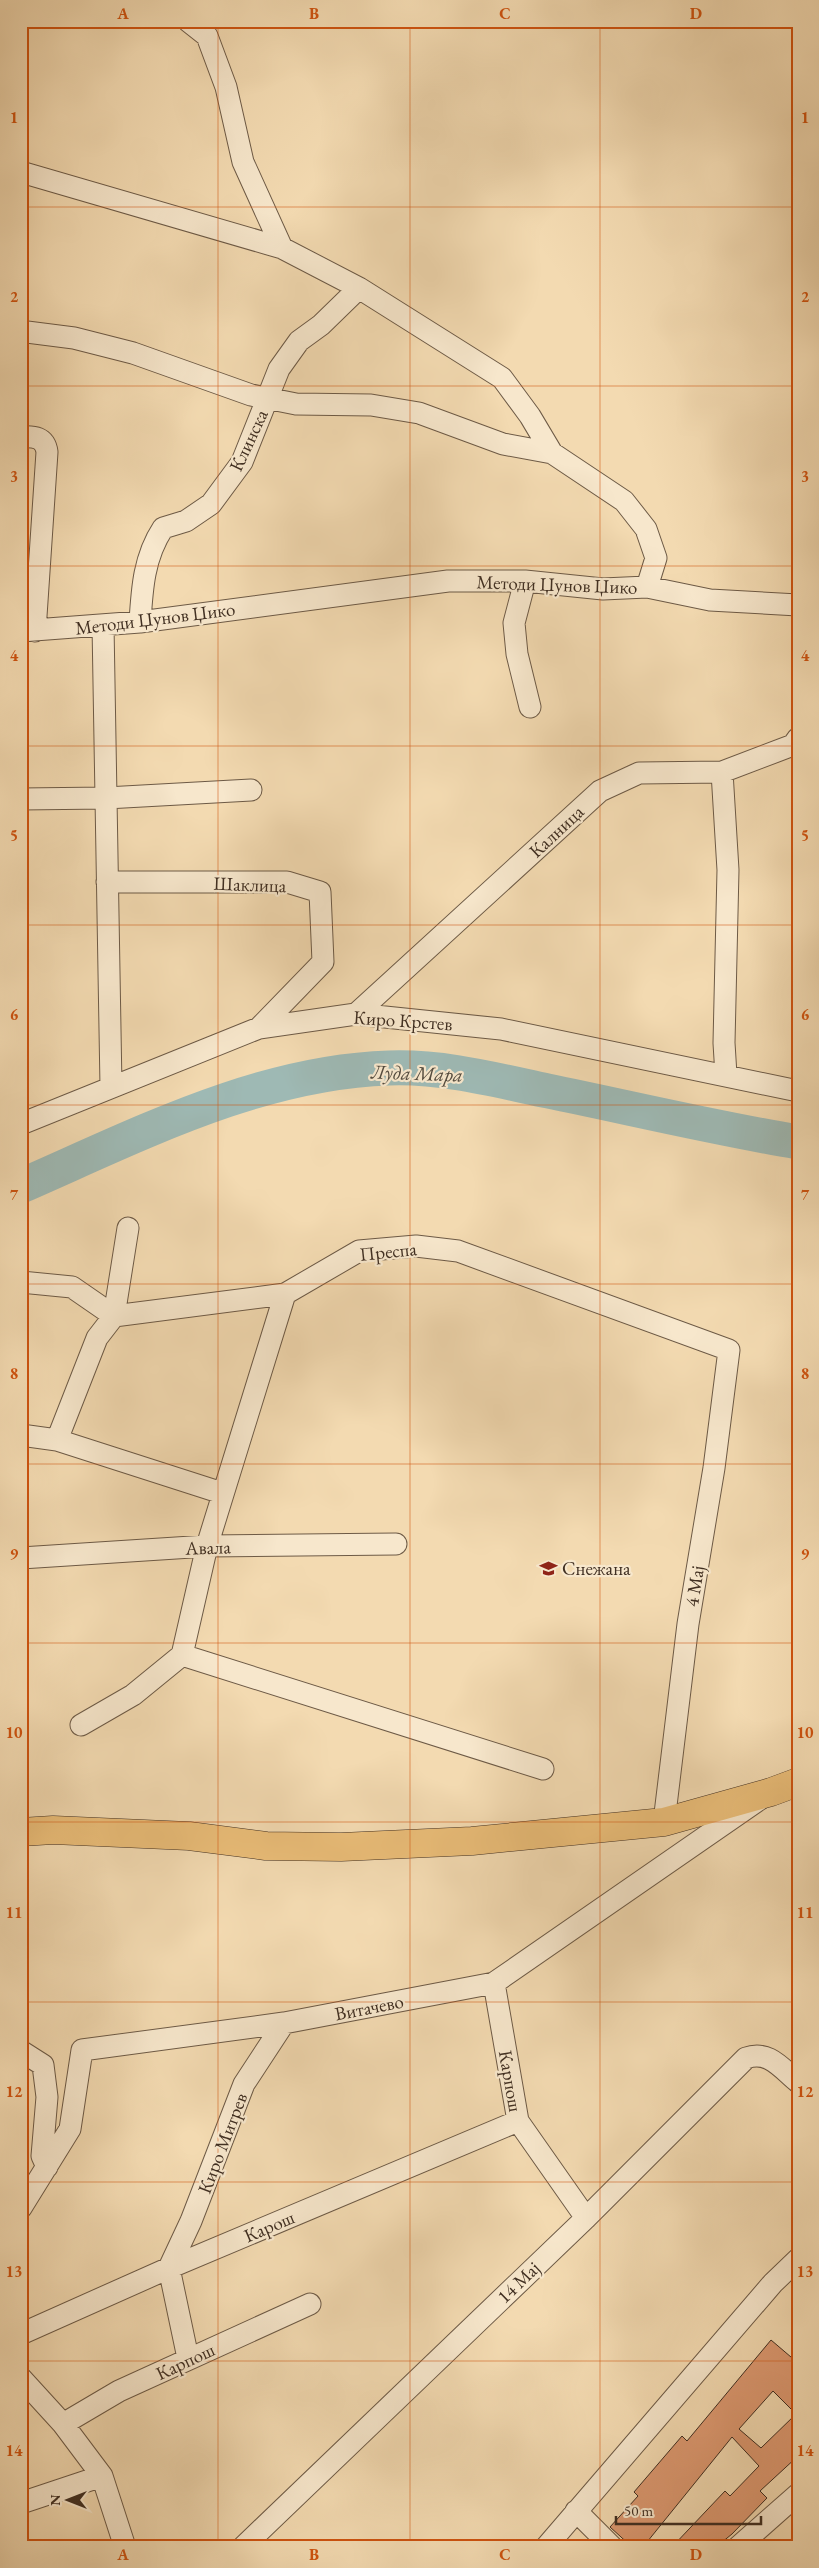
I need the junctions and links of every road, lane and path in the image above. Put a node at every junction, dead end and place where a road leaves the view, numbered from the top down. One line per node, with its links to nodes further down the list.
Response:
1 (188, 21): 3 (street)
2 (21, 172): 3 (street)
3 (282, 248): 4 (street, Методи Џунов Џико)
4 (359, 288): 6 (street, Клинска); 8 (street, Методи Џунов Џико)
5 (21, 334): 6 (street, Клинска)
6 (268, 398): 8 (street); 12 (street, Клинска)
7 (21, 437): 14 (street)
8 (552, 453): 10 (street, Методи Џунов Џико)
9 (525, 581): 10 (street, Методи Џунов Џико); 12 (street, Методи Џунов Џико); 15 (street)
10 (647, 587): 11 (street)
11 (798, 605)
12 (140, 622): 13 (street, Методи Џунов Џико)
13 (103, 625): 14 (street, Методи Џунов Џико); 19 (street)
14 (28, 631)
15 (530, 707)
16 (798, 738): 17 (street, Калница)
17 (722, 772): 22 (street, Калница); 24 (street)
18 (251, 790): 19 (street)
19 (106, 798): 20 (street); 21 (street)
20 (21, 799)
21 (107, 882): 23 (street, Шаклица); 25 (street)
22 (356, 1014): 23 (street, Киро Крстев); 24 (street, Киро Крстев)
23 (259, 1028): 25 (street, Киро Крстев)
24 (726, 1075): 26 (street, Киро Крстев)
25 (111, 1086): 27 (street, Киро Крстев)
26 (798, 1091)
27 (21, 1124)
28 (128, 1228): 31 (street)
29 (21, 1282): 31 (street)
30 (285, 1294): 31 (street, Преспа); 32 (street, Преспа); 35 (street)
31 (114, 1316): 34 (street)
32 (729, 1350): 44 (street, 4 Мај)
33 (21, 1435): 34 (street)
34 (57, 1440): 35 (street)
35 (222, 1493): 37 (street)
36 (396, 1544): 37 (street, Авала)
37 (207, 1546): 38 (street, Авала); 39 (street)
38 (21, 1558)
39 (182, 1656): 40 (street); 41 (street)
40 (82, 1725)
41 (543, 1769)
42 (798, 1782): 43 (main road)
43 (771, 1792): 44 (main road); 46 (street, Витачево)
44 (664, 1822): 45 (main road)
45 (21, 1832)
46 (494, 1983): 47 (street, Витачево); 50 (street, Карпош)
47 (284, 2023): 51 (street, Витачево); 55 (street, Киро Митрев)
48 (21, 2051): 51 (street)
49 (798, 2082): 53 (street, 14 Мај)
50 (518, 2121): 53 (street, Карпош); 55 (street, Карош)
51 (47, 2166): 52 (street, Витачево)
52 (21, 2208)
53 (586, 2218): 66 (street, 14 Мај)
54 (798, 2259): 64 (street)
55 (169, 2268): 57 (street, Карош); 58 (street)
56 (310, 2304): 58 (street, Карпош)
57 (21, 2334)
58 (188, 2358): 60 (street, Карпош)
59 (21, 2378): 60 (street)
60 (64, 2424): 61 (street)
61 (102, 2476): 63 (street); 65 (street)
62 (798, 2494): 69 (street)
63 (21, 2504)
64 (576, 2511): 67 (street); 68 (street)
65 (125, 2547)
66 (243, 2547)
67 (546, 2547)
68 (612, 2547)
69 (738, 2547)

